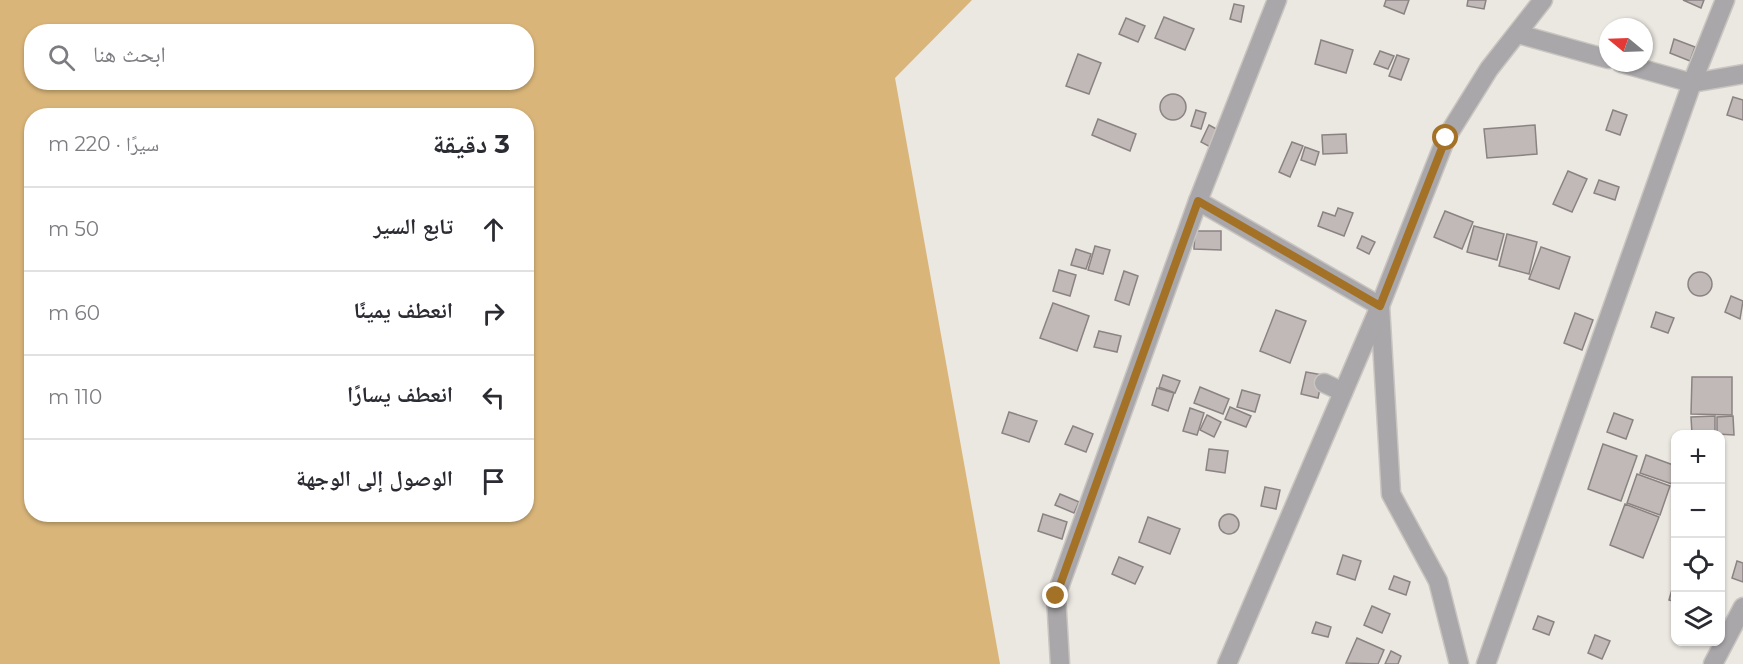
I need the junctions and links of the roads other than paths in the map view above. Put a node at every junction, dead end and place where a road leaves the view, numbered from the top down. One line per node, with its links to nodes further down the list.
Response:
1 (1277, 0): 9 (street)
2 (1543, 0): 4 (street)
3 (1725, 0): 8 (street)
4 (1518, 34): 5 (street); 10 (street)
5 (1599, 56)
6 (1653, 72): 8 (street)
7 (1743, 74): 8 (street)
8 (1692, 83): 17 (street)
9 (1198, 201): 10 (street); 14 (street)
10 (1380, 306): 12 (street); 16 (street)
11 (1324, 383): 12 (street)
12 (1343, 392): 15 (street)
13 (1743, 607): 18 (street)
14 (1060, 664)
15 (1227, 664)
16 (1459, 664)
17 (1486, 664)
18 (1713, 664)

